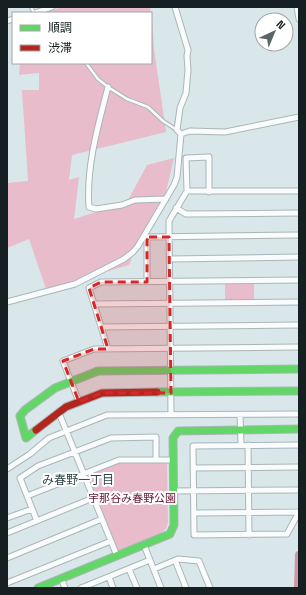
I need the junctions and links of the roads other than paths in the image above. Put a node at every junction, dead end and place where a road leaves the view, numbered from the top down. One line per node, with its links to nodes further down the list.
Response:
1 (52, 7): 4 (street)
2 (175, 7): 9 (street)
3 (297, 7): 5 (street)
4 (37, 12)
5 (299, 19)
6 (87, 64): 7 (lane)
7 (108, 87): 9 (lane); 13 (street)
8 (299, 117): 9 (street)
9 (179, 132): 13 (street)
10 (187, 191): 12 (street); 12 (street); 14 (street)
11 (299, 191): 12 (street)
12 (209, 192)
13 (166, 199): 23 (street)
14 (176, 208): 15 (street); 17 (street)
15 (299, 213)
16 (299, 235): 17 (street)
17 (169, 237): 19 (street); 22 (street)
18 (299, 257): 19 (street)
19 (169, 259): 21 (street)
20 (299, 280): 21 (street)
21 (170, 281): 22 (street); 26 (street)
22 (148, 282): 25 (street)
23 (7, 302)
24 (299, 302): 26 (street)
25 (94, 304): 26 (street); 29 (street)
26 (170, 304): 28 (street)
27 (299, 325): 28 (street)
28 (170, 326): 29 (street); 31 (street)
29 (101, 327): 32 (street)
30 (299, 347): 31 (street)
31 (170, 348): 32 (street); 34 (street)
32 (108, 349): 35 (street)
33 (299, 369): 34 (street)
34 (171, 371): 35 (street); 37 (street)
35 (71, 382): 38 (street); 39 (street)
36 (299, 391): 37 (street)
37 (171, 393): 38 (street); 41 (street)
38 (79, 402): 39 (street)
39 (59, 413): 45 (street)
40 (299, 414): 42 (street)
41 (171, 415): 42 (street); 45 (street)
42 (240, 415): 44 (street)
43 (299, 429): 44 (street)
44 (240, 430): 46 (street); 51 (street)
45 (67, 431): 49 (street); 55 (street)
46 (241, 445): 47 (street); 53 (street)
47 (248, 445): 48 (street); 54 (street)
48 (299, 445)
49 (75, 452): 50 (street); 56 (street); 61 (street)
50 (156, 460): 51 (street); 56 (street)
51 (173, 460): 60 (street)
52 (299, 467): 54 (street)
53 (193, 468): 54 (street); 57 (street)
54 (248, 468): 58 (street)
55 (7, 469)
56 (84, 474): 61 (street); 62 (street)
57 (194, 490): 58 (street); 60 (street); 66 (street)
58 (248, 490): 59 (street); 64 (street)
59 (299, 490)
60 (173, 491): 73 (street)
61 (27, 496): 63 (street)
62 (93, 498): 68 (street); 69 (street)
63 (32, 509): 67 (street); 69 (street)
64 (249, 512): 65 (street); 66 (street); 71 (street)
65 (299, 512): 71 (street)
66 (194, 513): 71 (street)
67 (7, 518)
68 (102, 519): 72 (street); 75 (street)
69 (37, 521): 70 (street)
70 (7, 533)
71 (249, 534)
72 (111, 541): 74 (street); 82 (street)
73 (144, 545): 74 (street); 76 (street)
74 (117, 556): 81 (street)
75 (7, 558)
76 (150, 560): 78 (street); 79 (street)
77 (175, 560): 79 (street); 90 (street); 91 (street)
78 (129, 568): 80 (street); 88 (street)
79 (154, 569): 89 (street)
80 (109, 577): 83 (street); 87 (street)
81 (61, 578): 84 (street); 85 (street)
82 (7, 583)
83 (89, 587): 86 (street)
84 (38, 588)
85 (65, 588)
86 (81, 588)
87 (113, 588)
88 (137, 588)
89 (161, 588)
90 (186, 588)
91 (210, 588)

